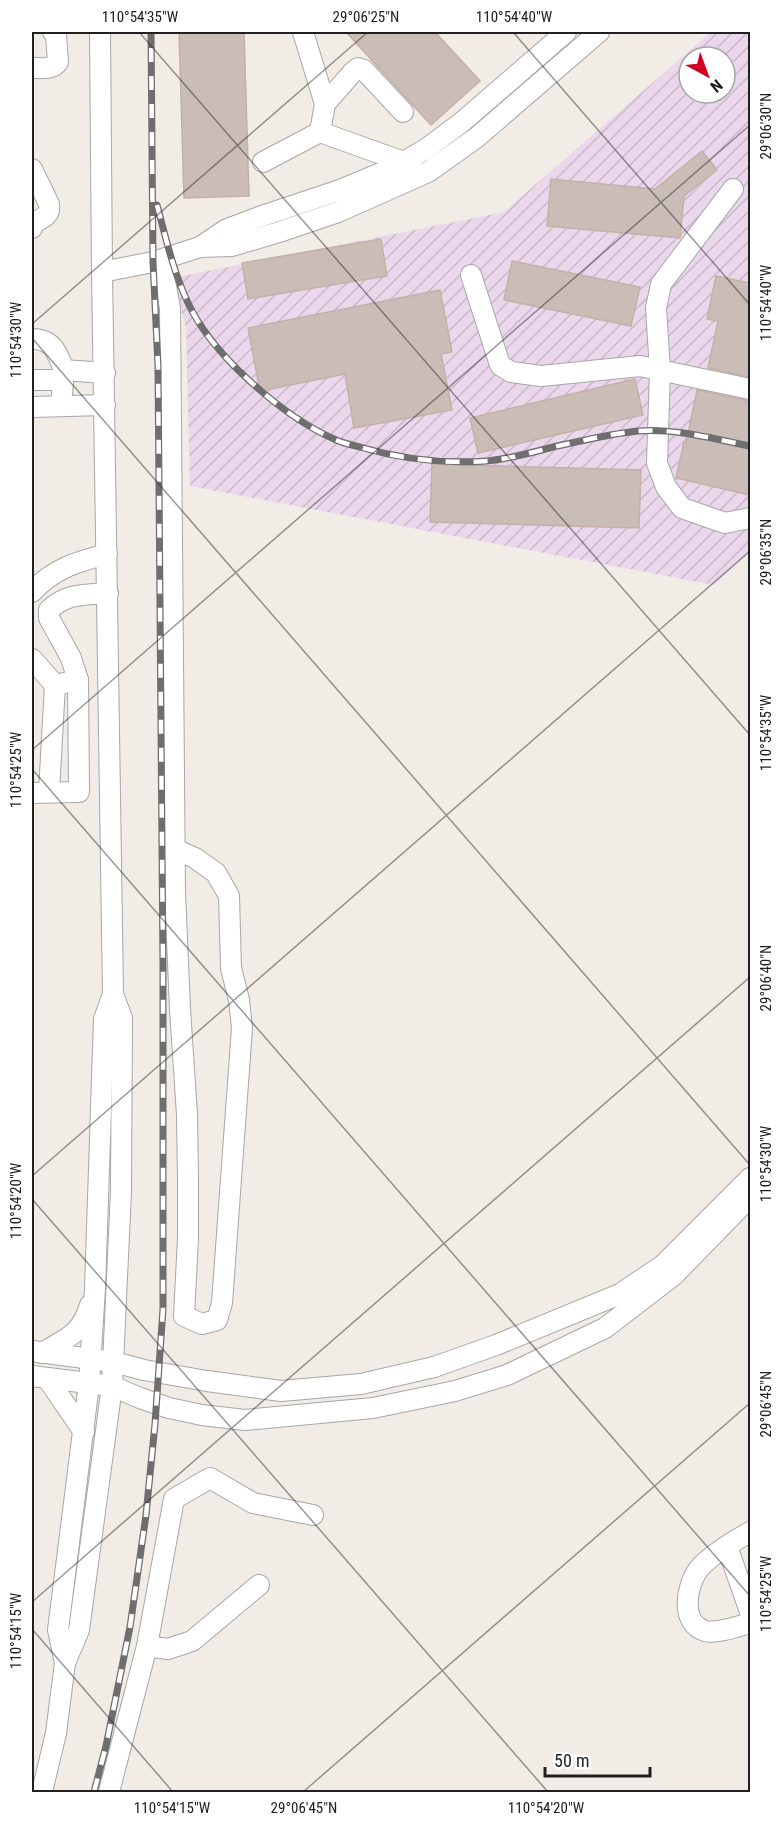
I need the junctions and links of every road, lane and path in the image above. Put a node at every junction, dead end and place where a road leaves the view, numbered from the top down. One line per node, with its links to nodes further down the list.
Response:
1 (53, 32): 6 (street)
2 (100, 32): 18 (street)
3 (303, 32): 7 (street)
4 (566, 32): 10 (street)
5 (598, 32): 13 (street)
6 (32, 68)
7 (325, 104): 8 (street); 9 (street)
8 (403, 112)
9 (320, 132): 10 (street); 11 (street)
10 (404, 161): 13 (street); 16 (street)
11 (263, 162)
12 (32, 169): 15 (street)
13 (428, 172): 16 (street)
14 (733, 189): 21 (street)
15 (32, 224)
16 (200, 247): 17 (street)
17 (161, 260): 18 (street); 37 (street)
18 (102, 272): 22 (street)
19 (471, 275): 21 (street)
20 (32, 339): 23 (street)
21 (660, 370): 25 (street); 29 (street)
22 (105, 373): 23 (street); 26 (street)
23 (63, 375): 24 (street); 27 (street)
24 (32, 380)
25 (750, 389)
26 (105, 405): 27 (street); 30 (street)
27 (61, 406): 28 (street)
28 (32, 407)
29 (750, 518)
30 (107, 554): 31 (street); 32 (street)
31 (32, 592)
32 (108, 593): 34 (street); 38 (street)
33 (32, 659): 35 (street)
34 (78, 680): 35 (street); 36 (street)
35 (55, 685): 36 (street)
36 (40, 792)
37 (175, 849): 37 (street)
38 (113, 994): 41 (street); 46 (street)
39 (750, 1178): 42 (street)
40 (750, 1197): 43 (street)
41 (95, 1288): 44 (street); 45 (street)
42 (596, 1305): 43 (street); 46 (street)
43 (605, 1328): 49 (street)
44 (37, 1352): 45 (street)
45 (90, 1360): 46 (street); 48 (street)
46 (114, 1362): 49 (street)
47 (39, 1377): 48 (street); 50 (street)
48 (89, 1384): 49 (street); 50 (street)
49 (112, 1386): 59 (street)
50 (84, 1432): 59 (street)
51 (313, 1515): 58 (street)
52 (750, 1532): 53 (street)
53 (727, 1546): 54 (street); 57 (street)
54 (742, 1562): 56 (street)
55 (258, 1585): 58 (street)
56 (748, 1598)
57 (750, 1623)
58 (147, 1646): 61 (street)
59 (65, 1663): 60 (street)
60 (42, 1792)
61 (110, 1792)

